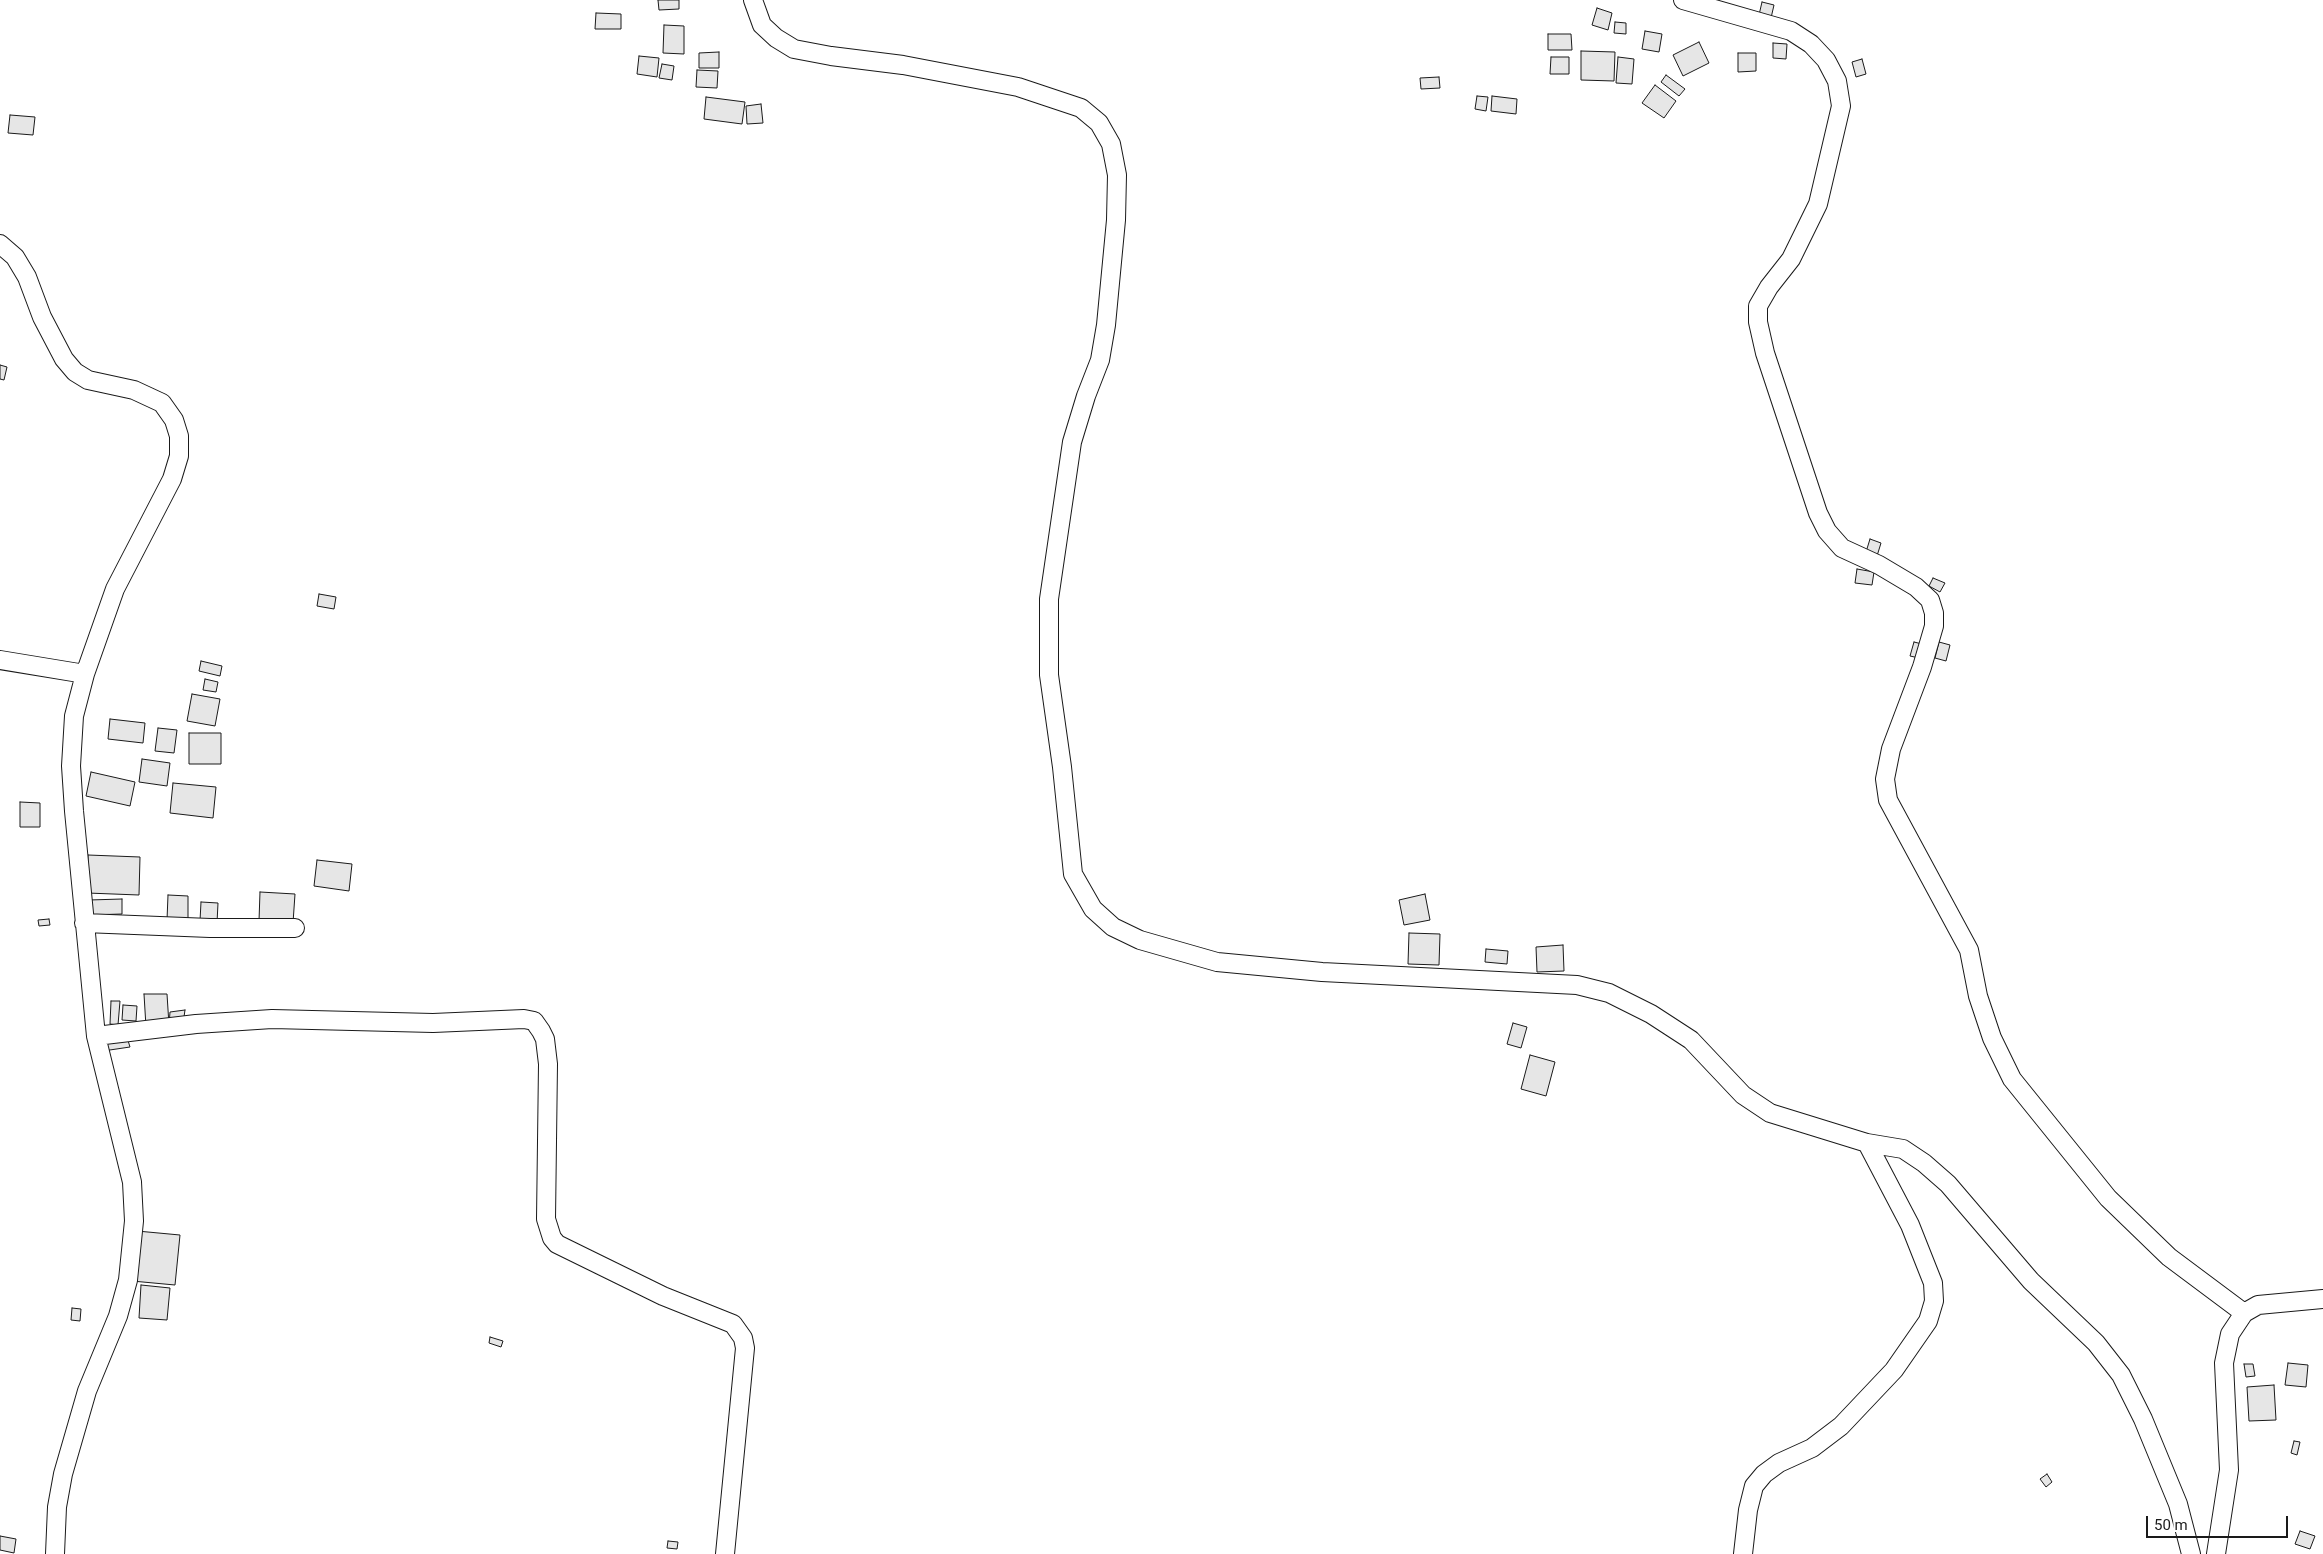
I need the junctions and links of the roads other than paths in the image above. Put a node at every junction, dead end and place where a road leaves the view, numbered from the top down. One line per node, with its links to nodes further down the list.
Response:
1 (753, 0): 9 (street)
2 (1683, 0): 11 (street)
3 (0, 244): 5 (street)
4 (0, 660): 5 (street)
5 (85, 674): 6 (street)
6 (84, 922): 7 (street); 8 (street)
7 (295, 928)
8 (96, 1036): 12 (street); 13 (street)
9 (1867, 1143): 14 (street); 15 (street)
10 (2323, 1299): 11 (street)
11 (2244, 1314): 16 (street)
12 (55, 1554)
13 (725, 1554)
14 (1743, 1554)
15 (2191, 1554)
16 (2216, 1554)

